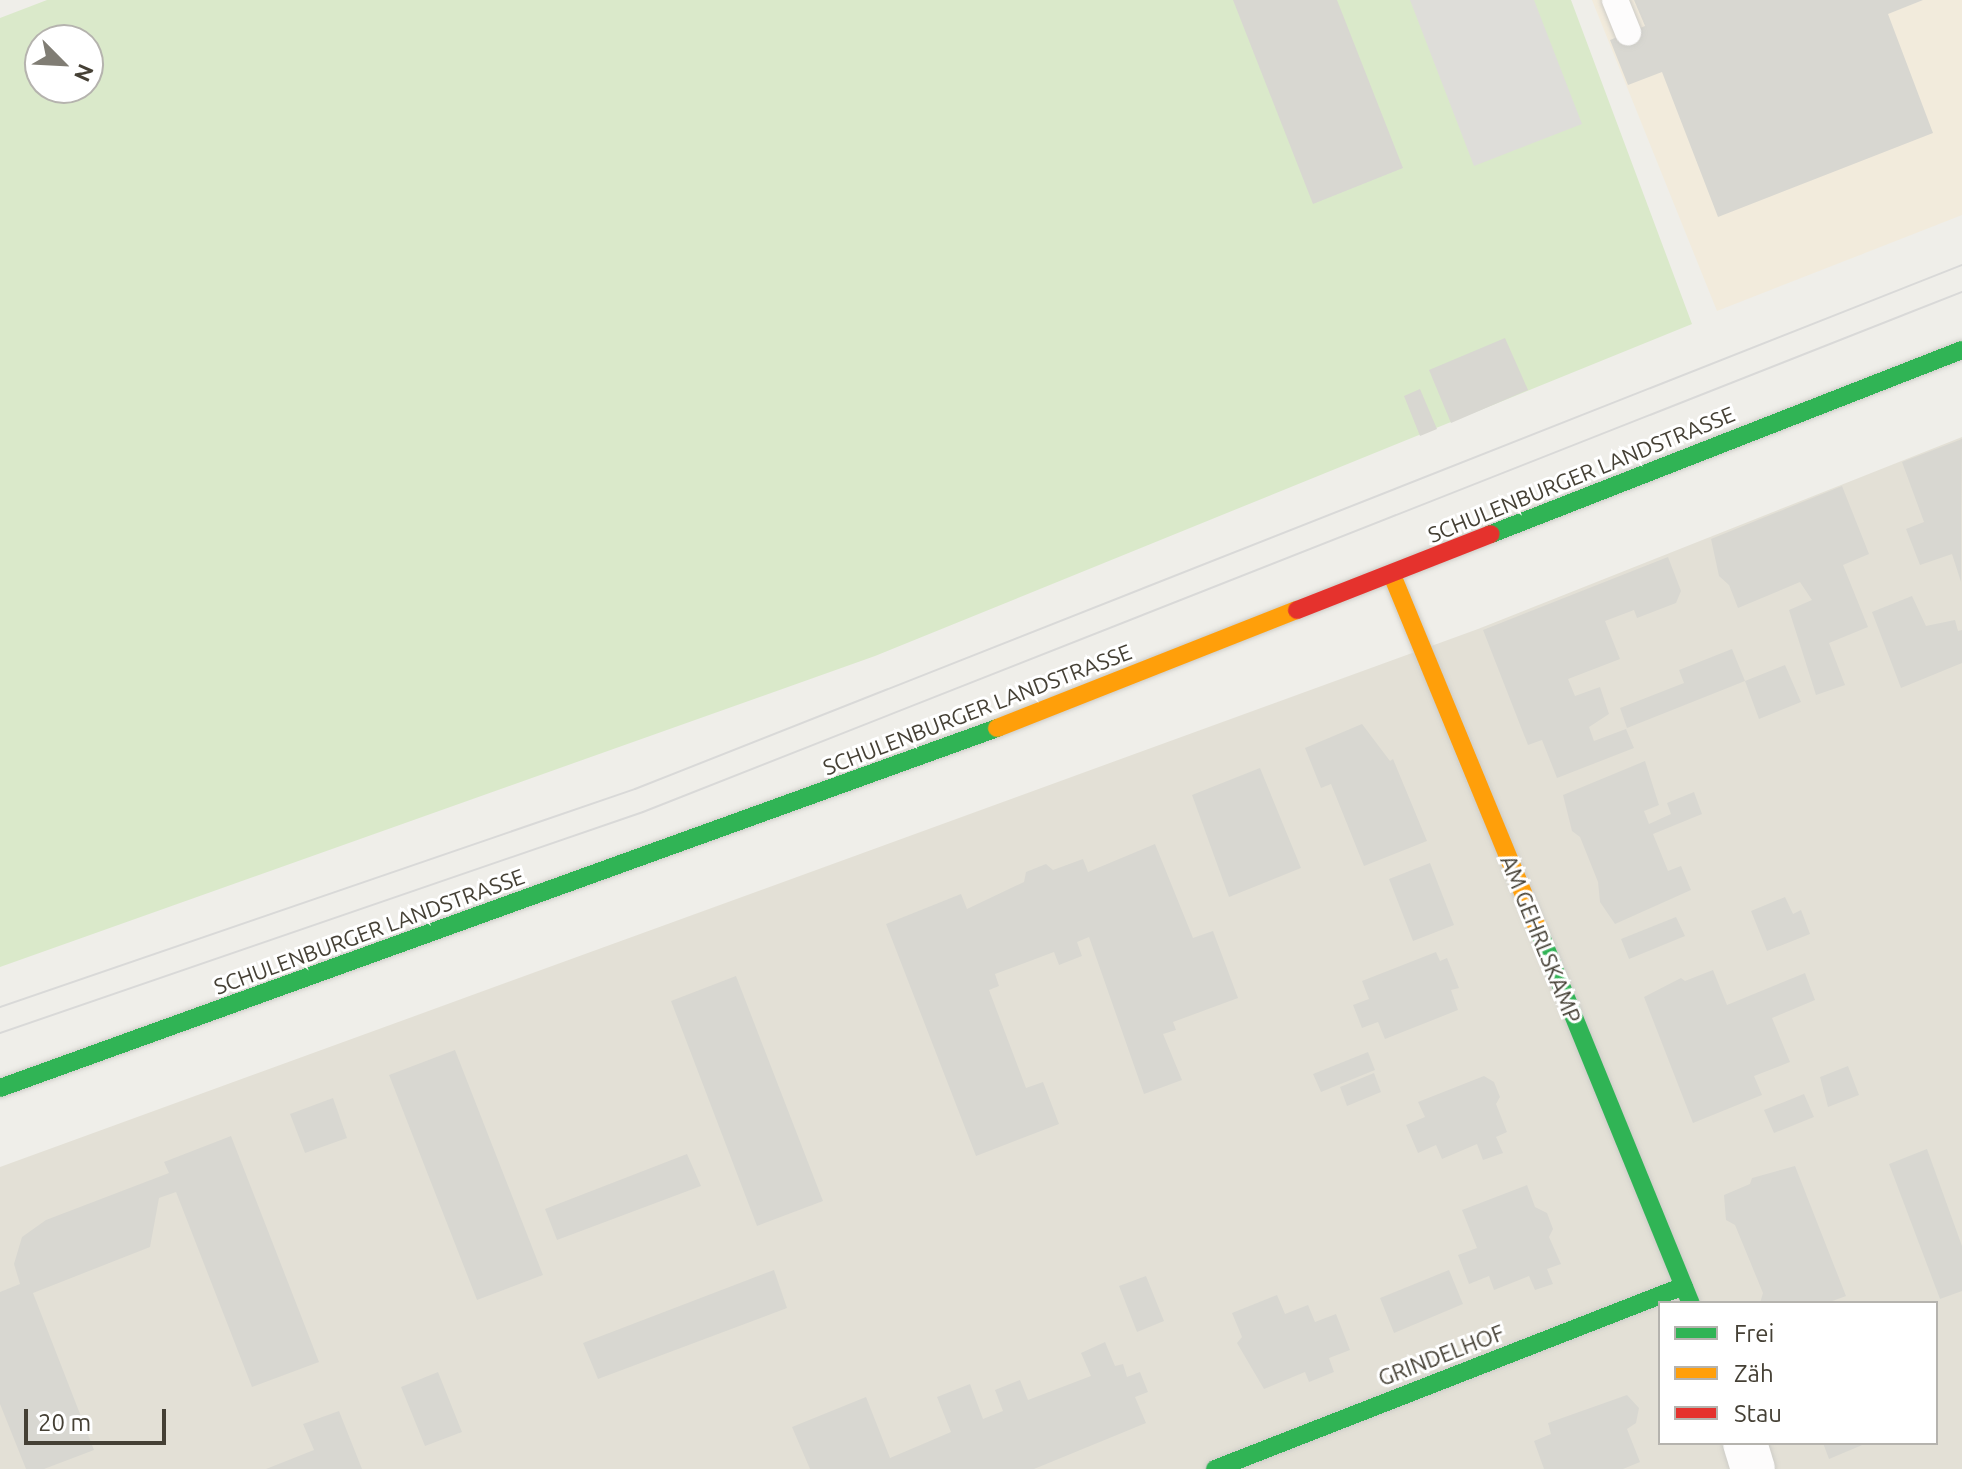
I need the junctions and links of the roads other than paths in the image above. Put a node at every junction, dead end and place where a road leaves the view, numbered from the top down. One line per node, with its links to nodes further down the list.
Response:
1 (1615, 0): 2 (lane)
2 (1628, 33)
3 (1962, 350): 4 (main road, SCHULENBURGER LANDSTRASSE)
4 (1392, 575): 5 (main road, SCHULENBURGER LANDSTRASSE); 6 (main road, AM GEHRLSKAMP)
5 (0, 1088)
6 (1687, 1295)
7 (1658, 1306): 9 (main road, GRINDELHOF)
8 (1746, 1445): 10 (street)
9 (1215, 1469)
10 (1753, 1469)

